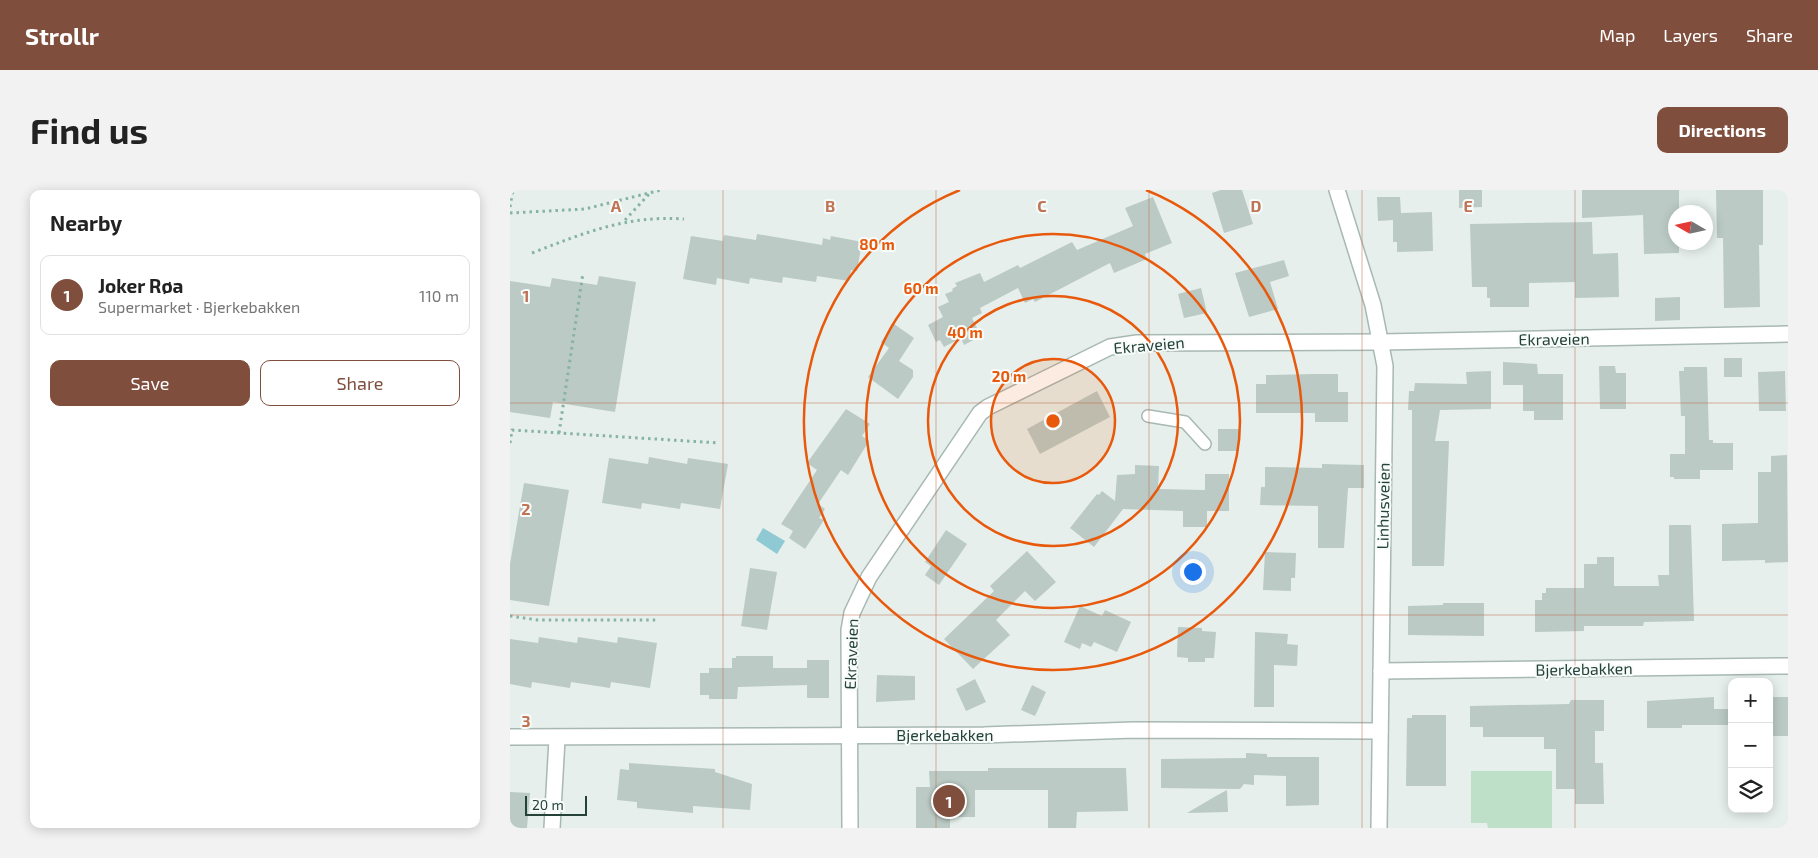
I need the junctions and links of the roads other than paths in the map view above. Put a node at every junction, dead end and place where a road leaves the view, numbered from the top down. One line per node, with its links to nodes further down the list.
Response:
1 (1337, 190): 3 (street, Linhusveien)
2 (1788, 334): 3 (street, Ekraveien)
3 (1381, 342): 7 (street, Linhusveien); 9 (street, Ekraveien)
4 (1148, 416): 5 (lane)
5 (1205, 444)
6 (1788, 666): 7 (street, Bjerkebakken)
7 (1381, 671): 8 (street, Linhusveien)
8 (1380, 731): 9 (street, Bjerkebakken); 14 (street, Linhusveien)
9 (849, 735): 11 (street, Bjerkebakken); 13 (street, Ekraveien)
10 (510, 737): 11 (street, Bjerkebakken)
11 (557, 739): 12 (street)
12 (552, 828)
13 (850, 828)
14 (1379, 828)

